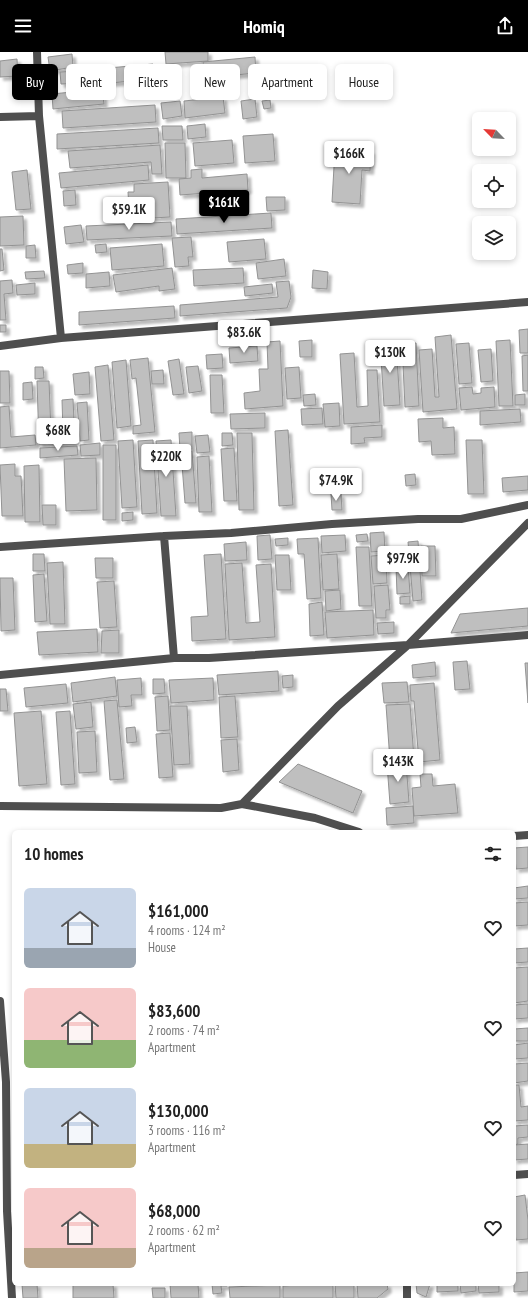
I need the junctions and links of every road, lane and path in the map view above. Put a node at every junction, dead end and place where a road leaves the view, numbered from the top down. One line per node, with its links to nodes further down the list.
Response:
1 (37, 52): 2 (street)
2 (39, 116): 3 (street); 5 (street)
3 (0, 117)
4 (528, 302): 5 (street)
5 (61, 338): 6 (street)
6 (0, 346)
7 (528, 505): 9 (street)
8 (528, 523): 12 (street)
9 (164, 536): 10 (street); 13 (street)
10 (0, 547)
11 (528, 635): 12 (street)
12 (408, 645): 13 (street); 15 (street)
13 (174, 658): 14 (street)
14 (0, 675)
15 (242, 804): 16 (street); 17 (street)
16 (0, 806)
17 (353, 830)
18 (528, 835): 19 (street)
19 (516, 836)
20 (0, 1001): 21 (street)
21 (1, 1024): 25 (street)
22 (528, 1174): 23 (street)
23 (516, 1175)
24 (407, 1286): 26 (street)
25 (12, 1298)
26 (407, 1298)

